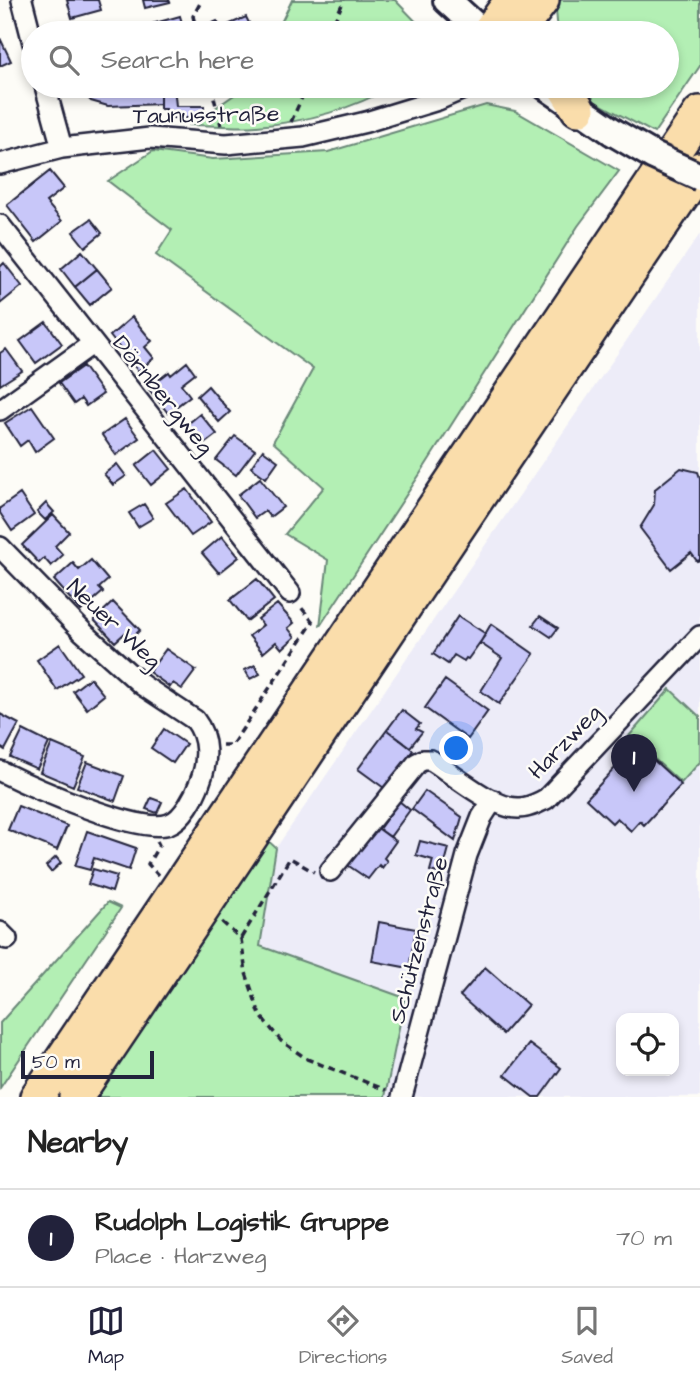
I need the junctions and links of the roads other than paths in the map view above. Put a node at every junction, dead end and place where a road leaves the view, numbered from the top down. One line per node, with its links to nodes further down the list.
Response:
1 (22, 0): 5 (street)
2 (447, 0): 6 (main road)
3 (512, 0): 7 (highway)
4 (544, 0): 8 (highway); 9 (highway)
5 (27, 21)
6 (470, 21)
7 (497, 21)
8 (527, 21)
9 (545, 21)
10 (48, 98): 16 (street)
11 (423, 98): 14 (street, Taunusstraße)
12 (441, 98): 14 (street, Taunusstraße)
13 (572, 98): 19 (main road, bridge)
14 (411, 107): 16 (street, Taunusstraße)
15 (700, 113): 29 (highway)
16 (62, 148): 17 (street, Taunusstraße)
17 (0, 164)
18 (700, 169): 30 (highway)
19 (700, 177)
20 (0, 225): 21 (street, Dörnbergweg)
21 (92, 344): 22 (street); 24 (street, Dörnbergweg)
22 (0, 410)
23 (0, 547): 26 (street, Neuer Weg)
24 (290, 593)
25 (700, 636): 27 (street, Harzweg)
26 (0, 771)
27 (493, 800): 28 (street, Harzweg); 31 (street, Schützenstraße)
28 (330, 871)
29 (37, 1097)
30 (76, 1097)
31 (402, 1097)

